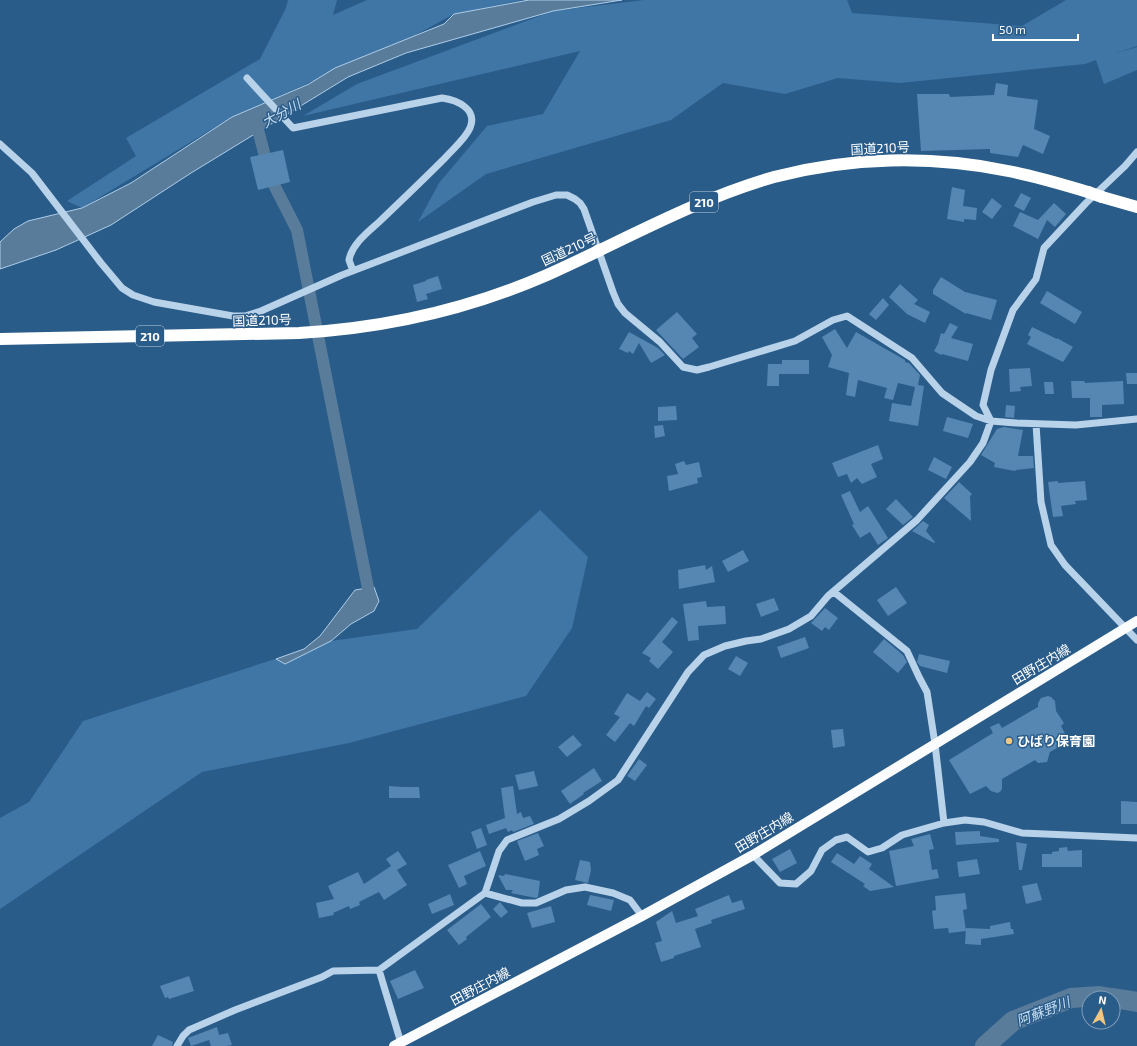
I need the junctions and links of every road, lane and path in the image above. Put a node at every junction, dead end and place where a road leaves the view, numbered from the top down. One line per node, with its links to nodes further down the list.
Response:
1 (247, 78): 6 (street)
2 (0, 144): 6 (street)
3 (1137, 152): 9 (street)
4 (1137, 207): 5 (highway, 国道210号 / 210, bridge)
5 (599, 251): 6 (street); 7 (highway, 国道210号 / 210); 9 (street)
6 (353, 271)
7 (0, 339)
8 (1137, 419): 10 (street)
9 (991, 421): 10 (street); 11 (street)
10 (1036, 424): 13 (street)
11 (834, 592): 15 (street); 19 (street)
12 (1137, 621): 13 (main road, 田野庄内線)
13 (1126, 628): 14 (street); 15 (main road, 田野庄内線)
14 (1137, 640)
15 (935, 744): 16 (street); 18 (main road, 田野庄内線)
16 (944, 822): 17 (street); 18 (street)
17 (1137, 838)
18 (753, 855): 20 (main road, 田野庄内線)
19 (485, 893): 20 (street); 21 (street)
20 (642, 916): 22 (main road, 田野庄内線)
21 (380, 970): 22 (street); 23 (street)
22 (398, 1044)
23 (177, 1046)

